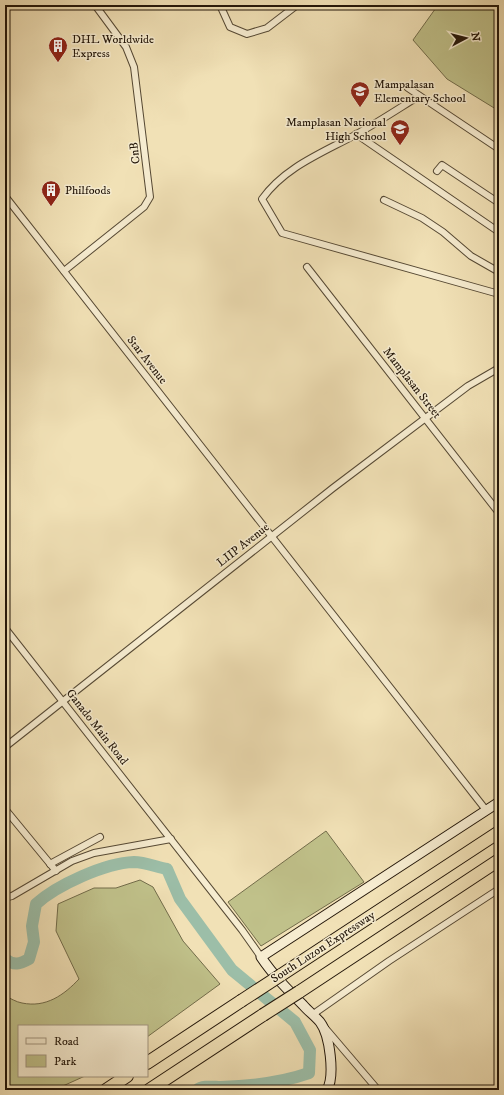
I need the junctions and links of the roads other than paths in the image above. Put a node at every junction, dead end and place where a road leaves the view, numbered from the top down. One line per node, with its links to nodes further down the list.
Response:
1 (95, 5): 14 (street, CnB)
2 (220, 5): 3 (street)
3 (297, 5)
4 (408, 88): 5 (street)
5 (419, 96): 6 (street); 7 (street)
6 (356, 134): 12 (street); 16 (street)
7 (499, 149)
8 (437, 171): 11 (street)
9 (6, 200): 14 (street, Star Avenue)
10 (384, 200): 15 (street)
11 (499, 203)
12 (499, 232)
13 (307, 267): 18 (street, Mamplasan Street)
14 (64, 271): 20 (street, Star Avenue)
15 (499, 272)
16 (499, 294)
17 (499, 368): 18 (street, LIIP Avenue)
18 (426, 418): 19 (street, Mamplasan Street); 20 (street, LIIP Avenue)
19 (499, 513)
20 (272, 536): 22 (street, LIIP Avenue); 26 (street, Star Avenue)
21 (5, 628): 22 (street, Ganado Main Road)
22 (62, 701): 23 (street, LIIP Avenue); 29 (street, Ganado Main Road)
23 (5, 747)
24 (499, 802): 26 (street)
25 (5, 809): 31 (street)
26 (486, 810): 35 (street)
27 (499, 832): 38 (highway, South Luzon Expressway, bridge)
28 (100, 836): 31 (street)
29 (171, 839): 32 (street); 35 (street, Ganado Main Road)
30 (499, 860): 41 (highway, South Luzon Expressway, bridge)
31 (50, 864): 32 (street)
32 (56, 871): 34 (street)
33 (499, 889): 36 (street)
34 (5, 898)
35 (261, 957): 36 (street)
36 (312, 1015): 37 (street)
37 (321, 1023): 42 (street); 43 (street)
38 (148, 1062)
39 (126, 1077): 40 (highway)
40 (106, 1090)
41 (149, 1090)
42 (327, 1090)
43 (378, 1090)

